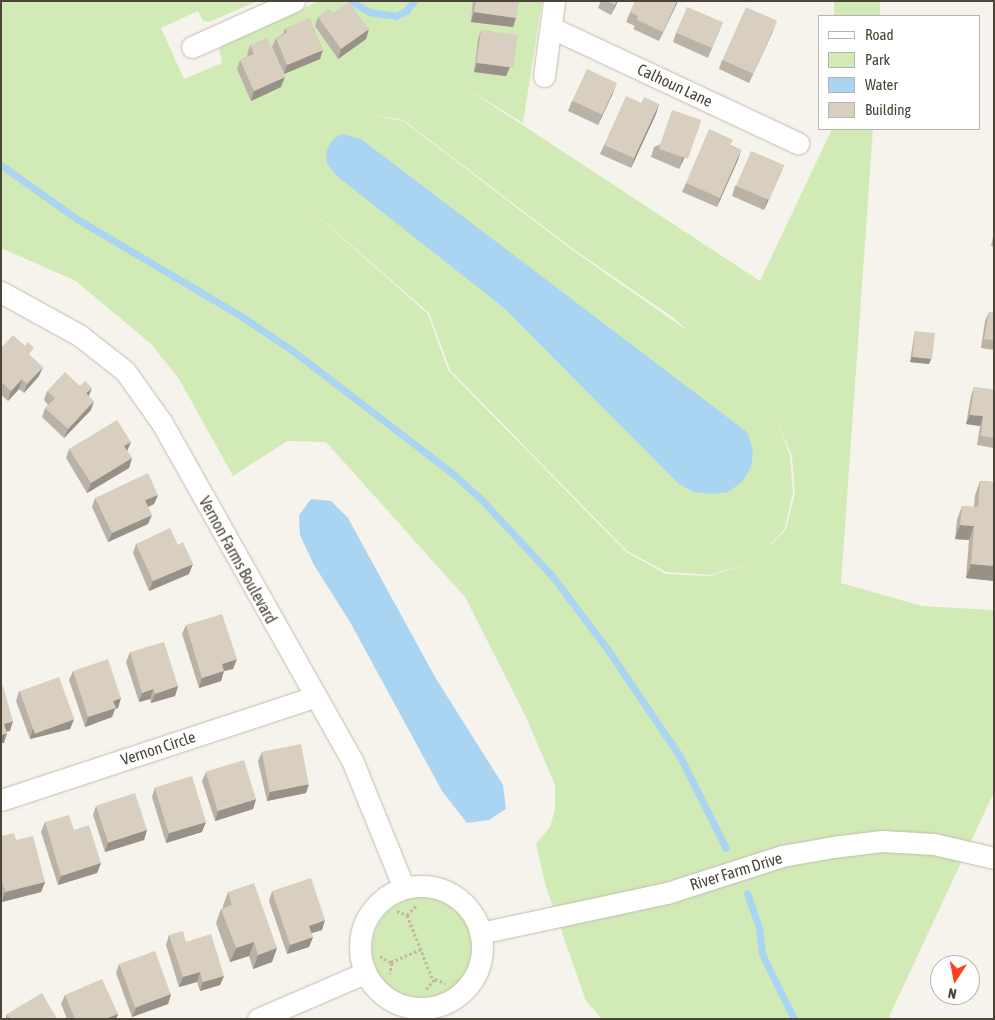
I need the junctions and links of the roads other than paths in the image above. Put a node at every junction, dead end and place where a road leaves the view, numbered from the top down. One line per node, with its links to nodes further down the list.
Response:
1 (294, 1): 4 (street)
2 (554, 1): 3 (street)
3 (552, 28): 5 (street); 6 (street, Calhoun Lane)
4 (192, 47)
5 (544, 76)
6 (798, 143)
7 (2, 294): 8 (street, Vernon Farms Boulevard)
8 (314, 697): 9 (street, Vernon Circle); 11 (street, Vernon Farms Boulevard)
9 (1, 800)
10 (994, 858): 12 (street, River Farm Drive)
11 (410, 896): 12 (street); 13 (street)
12 (480, 932): 14 (street)
13 (364, 973): 14 (street); 15 (street)
14 (441, 1012)
15 (258, 1019)

